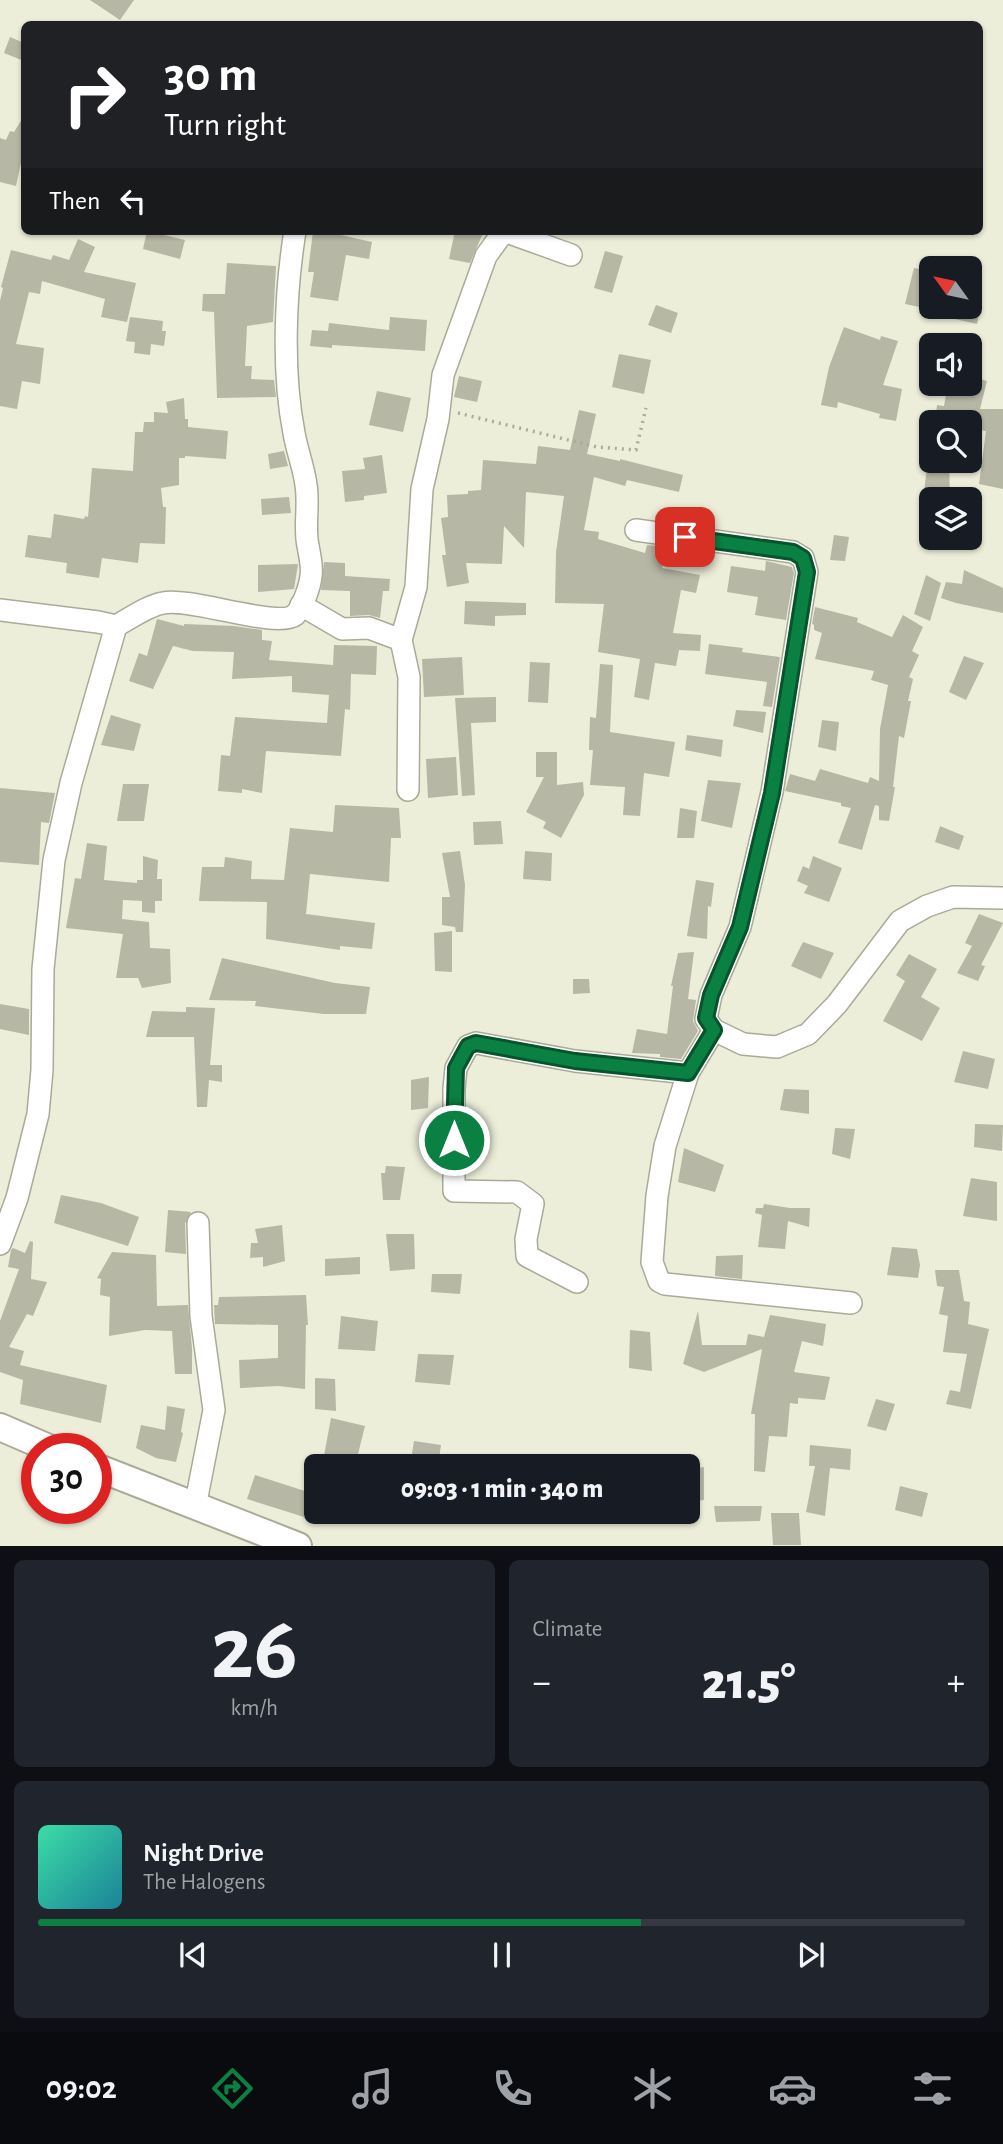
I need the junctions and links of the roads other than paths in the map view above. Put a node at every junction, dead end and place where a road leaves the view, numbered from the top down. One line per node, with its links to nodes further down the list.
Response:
1 (294, 235): 6 (street)
2 (501, 235): 9 (street)
3 (515, 235): 4 (street)
4 (571, 255)
5 (636, 530): 12 (street)
6 (300, 606): 8 (street); 9 (street)
7 (0, 610): 8 (street)
8 (116, 626): 15 (street)
9 (401, 640): 10 (street)
10 (408, 790)
11 (1003, 898): 12 (street)
12 (714, 1030): 13 (street)
13 (688, 1073): 16 (street); 17 (street)
14 (198, 1223): 21 (street)
15 (0, 1244)
16 (577, 1282)
17 (851, 1303)
18 (0, 1427): 19 (street)
19 (21, 1436)
20 (112, 1473): 21 (street)
21 (195, 1507): 22 (street)
22 (298, 1545)

